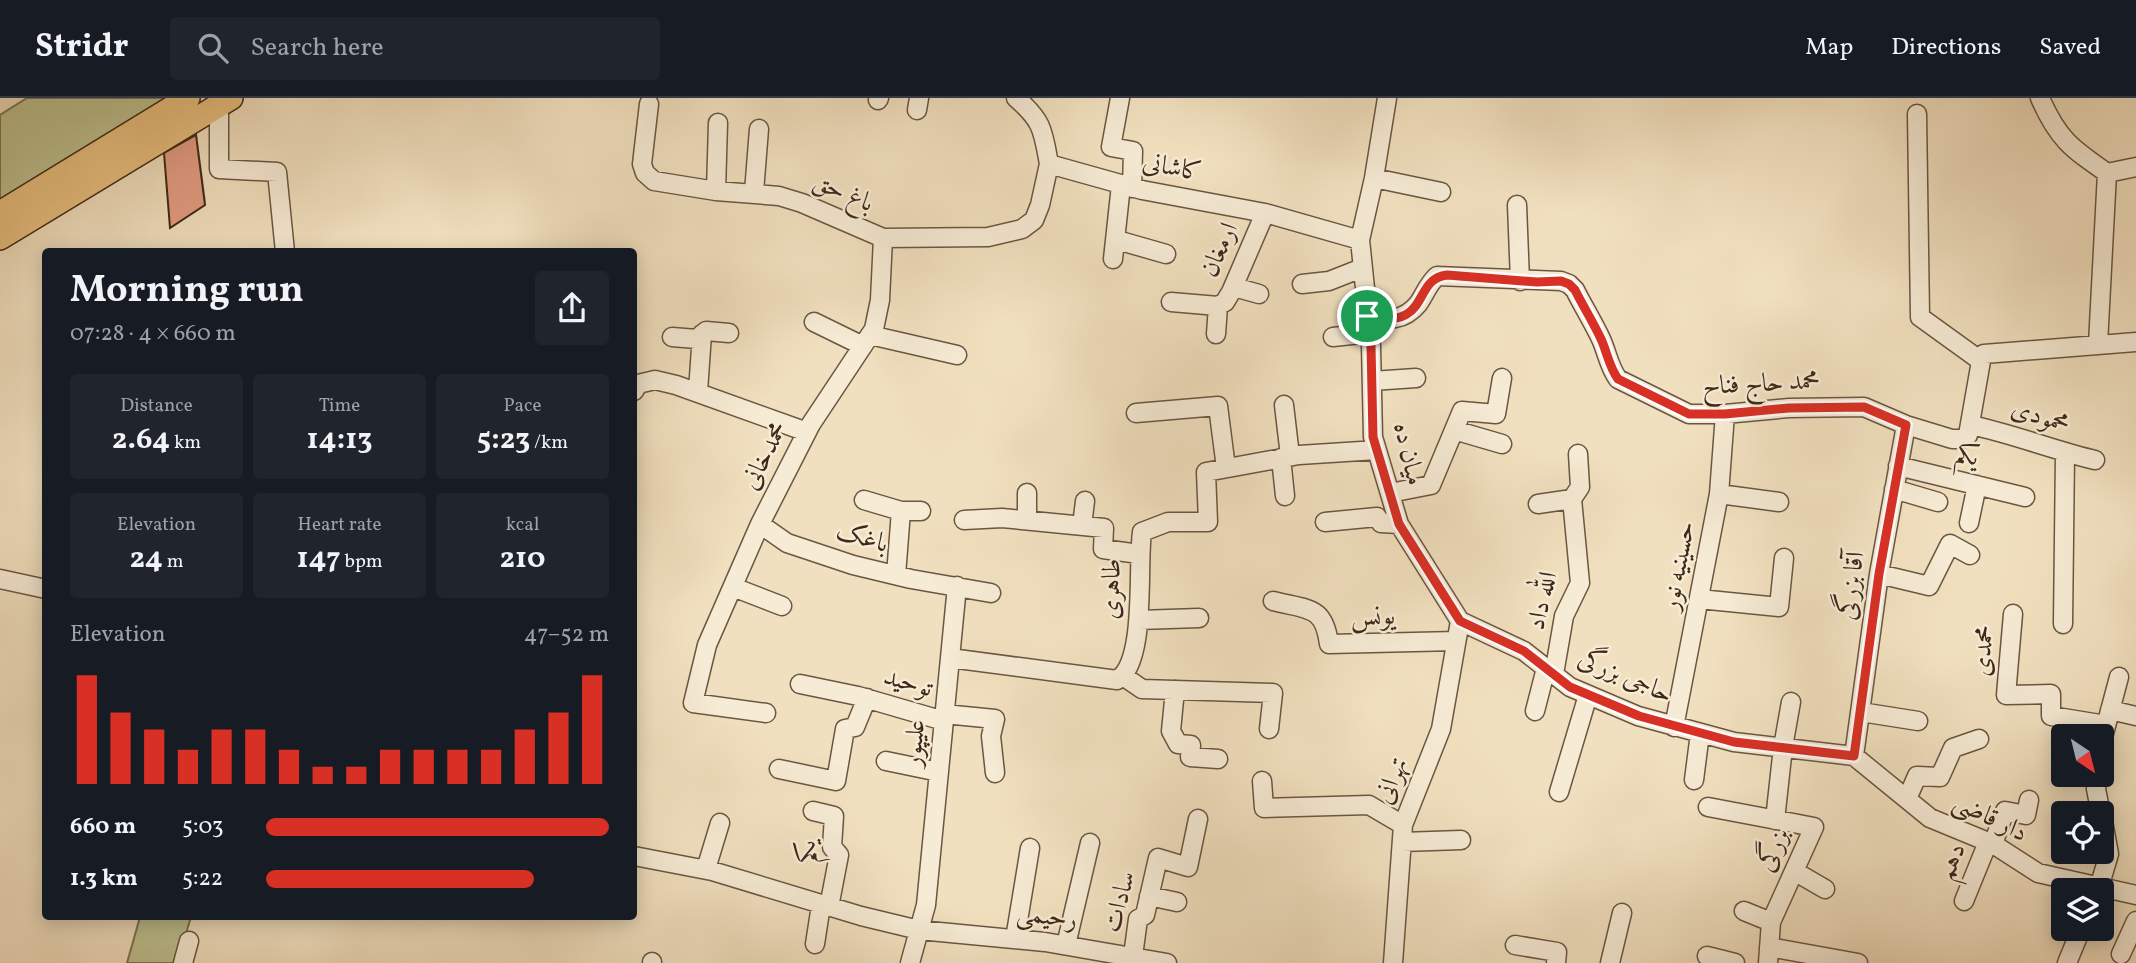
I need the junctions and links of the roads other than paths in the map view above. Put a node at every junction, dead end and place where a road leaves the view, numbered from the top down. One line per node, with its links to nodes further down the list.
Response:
1 (188, 98): 20 (main road)
2 (1016, 98): 11 (street)
3 (1120, 98): 15 (street)
4 (1387, 98): 14 (street, میان ده)
5 (2040, 98): 13 (street)
6 (225, 102): 22 (main road); 26 (street)
7 (649, 104): 16 (street, باغ حق)
8 (1917, 114): 47 (street)
9 (718, 123): 16 (street)
10 (759, 129): 17 (street)
11 (1049, 164): 15 (street, کاشانی); 23 (street, باغ حق)
12 (2136, 167): 13 (street)
13 (2107, 173): 45 (street)
14 (1374, 178): 18 (street); 25 (street, میان ده)
15 (1127, 186): 21 (street, کاشانی); 24 (street)
16 (716, 191): 17 (street, باغ حق)
17 (754, 192): 23 (street, باغ حق)
18 (1441, 192)
19 (1517, 205): 30 (street)
20 (0, 213)
21 (1265, 213): 25 (street, کاشانی); 32 (street, ارمغان)
22 (0, 238)
23 (883, 238): 43 (street, محمدخانی)
24 (1116, 240): 27 (street); 28 (street)
25 (1360, 240): 29 (street, میان ده)
26 (285, 248)
27 (1166, 254)
28 (1113, 259)
29 (1362, 268): 31 (street); 37 (street, میان ده)
30 (1520, 281): 37 (street, محمد حاج فناح); 55 (street, محمد حاج فناح)
31 (1302, 284)
32 (1234, 287): 33 (street); 35 (street, ارمغان)
33 (1259, 294)
34 (1171, 302): 35 (street)
35 (1218, 306): 40 (street)
36 (814, 322): 43 (street)
37 (1368, 325): 42 (street); 50 (street, میان ده)
38 (729, 333): 39 (street)
39 (702, 334): 41 (street); 52 (street)
40 (1216, 334)
41 (672, 337)
42 (1333, 337)
43 (866, 340): 46 (street); 59 (street, محمدخانی)
44 (2136, 342): 45 (street)
45 (2098, 344): 47 (street)
46 (957, 355)
47 (1983, 357): 57 (street)
48 (1502, 378): 58 (street)
49 (1416, 379): 50 (street)
50 (1372, 382): 61 (street, میان ده)
51 (637, 386): 52 (street)
52 (698, 391): 59 (street)
53 (1284, 405): 64 (street)
54 (1136, 413): 67 (street)
55 (1725, 414): 56 (street, محمد حاج فناح); 72 (street, حسینیه نور)
56 (1906, 425): 57 (street, محمد حاج فناح); 66 (street, آقا بزرگی)
57 (1971, 425): 62 (street, محمودی)
58 (1454, 430): 60 (street); 71 (street)
59 (807, 432): 87 (street, محمدخانی)
60 (1502, 443)
61 (1377, 450): 64 (street); 71 (street, میان ده)
62 (2065, 453): 65 (street, محمودی); 107 (street)
63 (1578, 454): 75 (street, الله داد)
64 (1285, 457): 67 (street); 73 (street)
65 (2095, 460)
66 (1898, 466): 68 (street, یکم); 69 (street, آقا بزرگی)
67 (1226, 468): 90 (street, طاهری)
68 (1977, 485): 74 (street, یکم); 86 (street)
69 (1894, 489): 79 (street); 93 (street, آقا بزرگی)
70 (1027, 493): 84 (street)
71 (1390, 493): 88 (street, میان ده)
72 (1719, 494): 78 (street); 100 (street, حسینیه نور)
73 (1285, 496)
74 (2025, 497)
75 (1572, 499): 80 (street); 110 (street, الله داد)
76 (864, 500): 81 (street)
77 (1086, 501): 89 (street)
78 (1779, 502)
79 (1938, 502)
80 (1538, 503)
81 (901, 511): 82 (street); 94 (street)
82 (921, 511)
83 (964, 520): 84 (street)
84 (1027, 520): 89 (street)
85 (1325, 522): 88 (street)
86 (1969, 523)
87 (760, 524): 94 (street, باغک); 97 (street, محمدخانی)
88 (1399, 524): 106 (street, میان ده)
89 (1082, 526): 90 (street)
90 (1139, 554): 105 (street, طاهری)
91 (1970, 555): 93 (street)
92 (1784, 558): 100 (street)
93 (1879, 574): 119 (street, آقا بزرگی)
94 (896, 575): 96 (street, باغک)
95 (0, 579): 98 (street)
96 (957, 586): 99 (street, باغک); 109 (street, علیپور)
97 (733, 587): 102 (street); 120 (street, محمدخانی)
98 (42, 588)
99 (991, 593)
100 (1699, 599): 127 (street, حسینیه نور)
101 (1273, 601): 108 (street, یونس)
102 (782, 606)
103 (2013, 614): 124 (street, محمدی)
104 (1199, 618): 105 (street)
105 (1139, 620): 111 (street, طاهری)
106 (1460, 621): 108 (street, تهرانی); 110 (street, حاجی بزرگی)
107 (2063, 624)
108 (1456, 641): 148 (street, تهرانی)
109 (950, 659): 111 (street); 122 (street, علیپور)
110 (1550, 671): 115 (street, حاجی بزرگی); 118 (street, الله داد)
111 (1123, 676): 114 (street)
112 (2119, 677): 125 (street)
113 (800, 684): 116 (street, توحید)
114 (1175, 690): 128 (street); 133 (street)
115 (1588, 695): 127 (street, حاجی بزرگی); 140 (street)
116 (862, 697): 122 (street, توحید); 135 (street)
117 (1791, 702): 131 (street, بزرگی)
118 (1535, 711)
119 (1861, 712): 123 (street); 132 (street, آقا بزرگی)
120 (766, 713)
121 (2136, 716): 126 (street)
122 (944, 718): 136 (street, علیپور); 137 (street, توحید)
123 (1918, 721)
124 (2100, 724)
125 (2106, 724)
126 (2109, 724)
127 (1674, 727): 129 (street, حاجی بزرگی)
128 (1269, 729)
129 (1700, 733): 131 (street, حاجی بزرگی); 138 (street)
130 (1979, 739): 141 (street)
131 (1783, 747): 132 (street, حاجی بزرگی); 146 (street, بزرگی)
132 (1854, 756): 141 (street, دار قاضی)
133 (1218, 759)
134 (886, 761): 136 (street)
135 (779, 769)
136 (939, 772): 168 (street, علیپور)
137 (995, 773)
138 (1694, 780)
139 (1262, 781): 148 (street)
140 (1559, 792)
141 (1907, 799): 151 (street, دار قاضی)
142 (2029, 800): 151 (street, دهم)
143 (1708, 807): 146 (street)
144 (813, 811): 163 (street, یکم)
145 (1198, 819): 160 (street, سادات)
146 (1775, 820): 155 (street, بزرگی)
147 (720, 823): 154 (street)
148 (1402, 833): 149 (street); 182 (street, تهرانی)
149 (1461, 840)
150 (1090, 843): 173 (street)
151 (1990, 843): 156 (street, دار قاضی); 161 (street, دهم)
152 (1030, 848): 169 (street)
153 (637, 857): 154 (street)
154 (706, 869): 163 (street)
155 (1794, 871): 157 (street); 167 (street, بزرگی)
156 (2057, 878)
157 (1825, 889)
158 (2114, 892): 159 (street, دار قاضی)
159 (2136, 895)
160 (1149, 897): 162 (street); 178 (street, سادات)
161 (1964, 901)
162 (1177, 902)
163 (825, 906): 168 (street); 172 (street)
164 (1744, 911): 167 (street)
165 (1622, 913): 184 (street)
166 (2136, 921): 175 (street)
167 (1771, 922): 176 (street, بزرگی)
168 (919, 930): 169 (street, رحیمی); 180 (street, علیپور)
169 (1015, 939): 173 (street, رحیمی)
170 (2076, 941): 187 (street)
171 (189, 942): 179 (street)
172 (814, 944)
173 (1066, 945): 178 (street, رحیمی)
174 (1515, 945): 183 (street)
175 (2121, 954)
176 (1768, 955): 186 (street)
177 (1707, 956): 185 (street)
178 (1122, 958): 181 (street, رحیمی)
179 (183, 963)
180 (910, 963)
181 (1167, 963)
182 (1393, 963)
183 (1556, 963)
184 (1610, 963)
185 (1735, 963)
186 (1858, 963)
187 (2067, 963)

